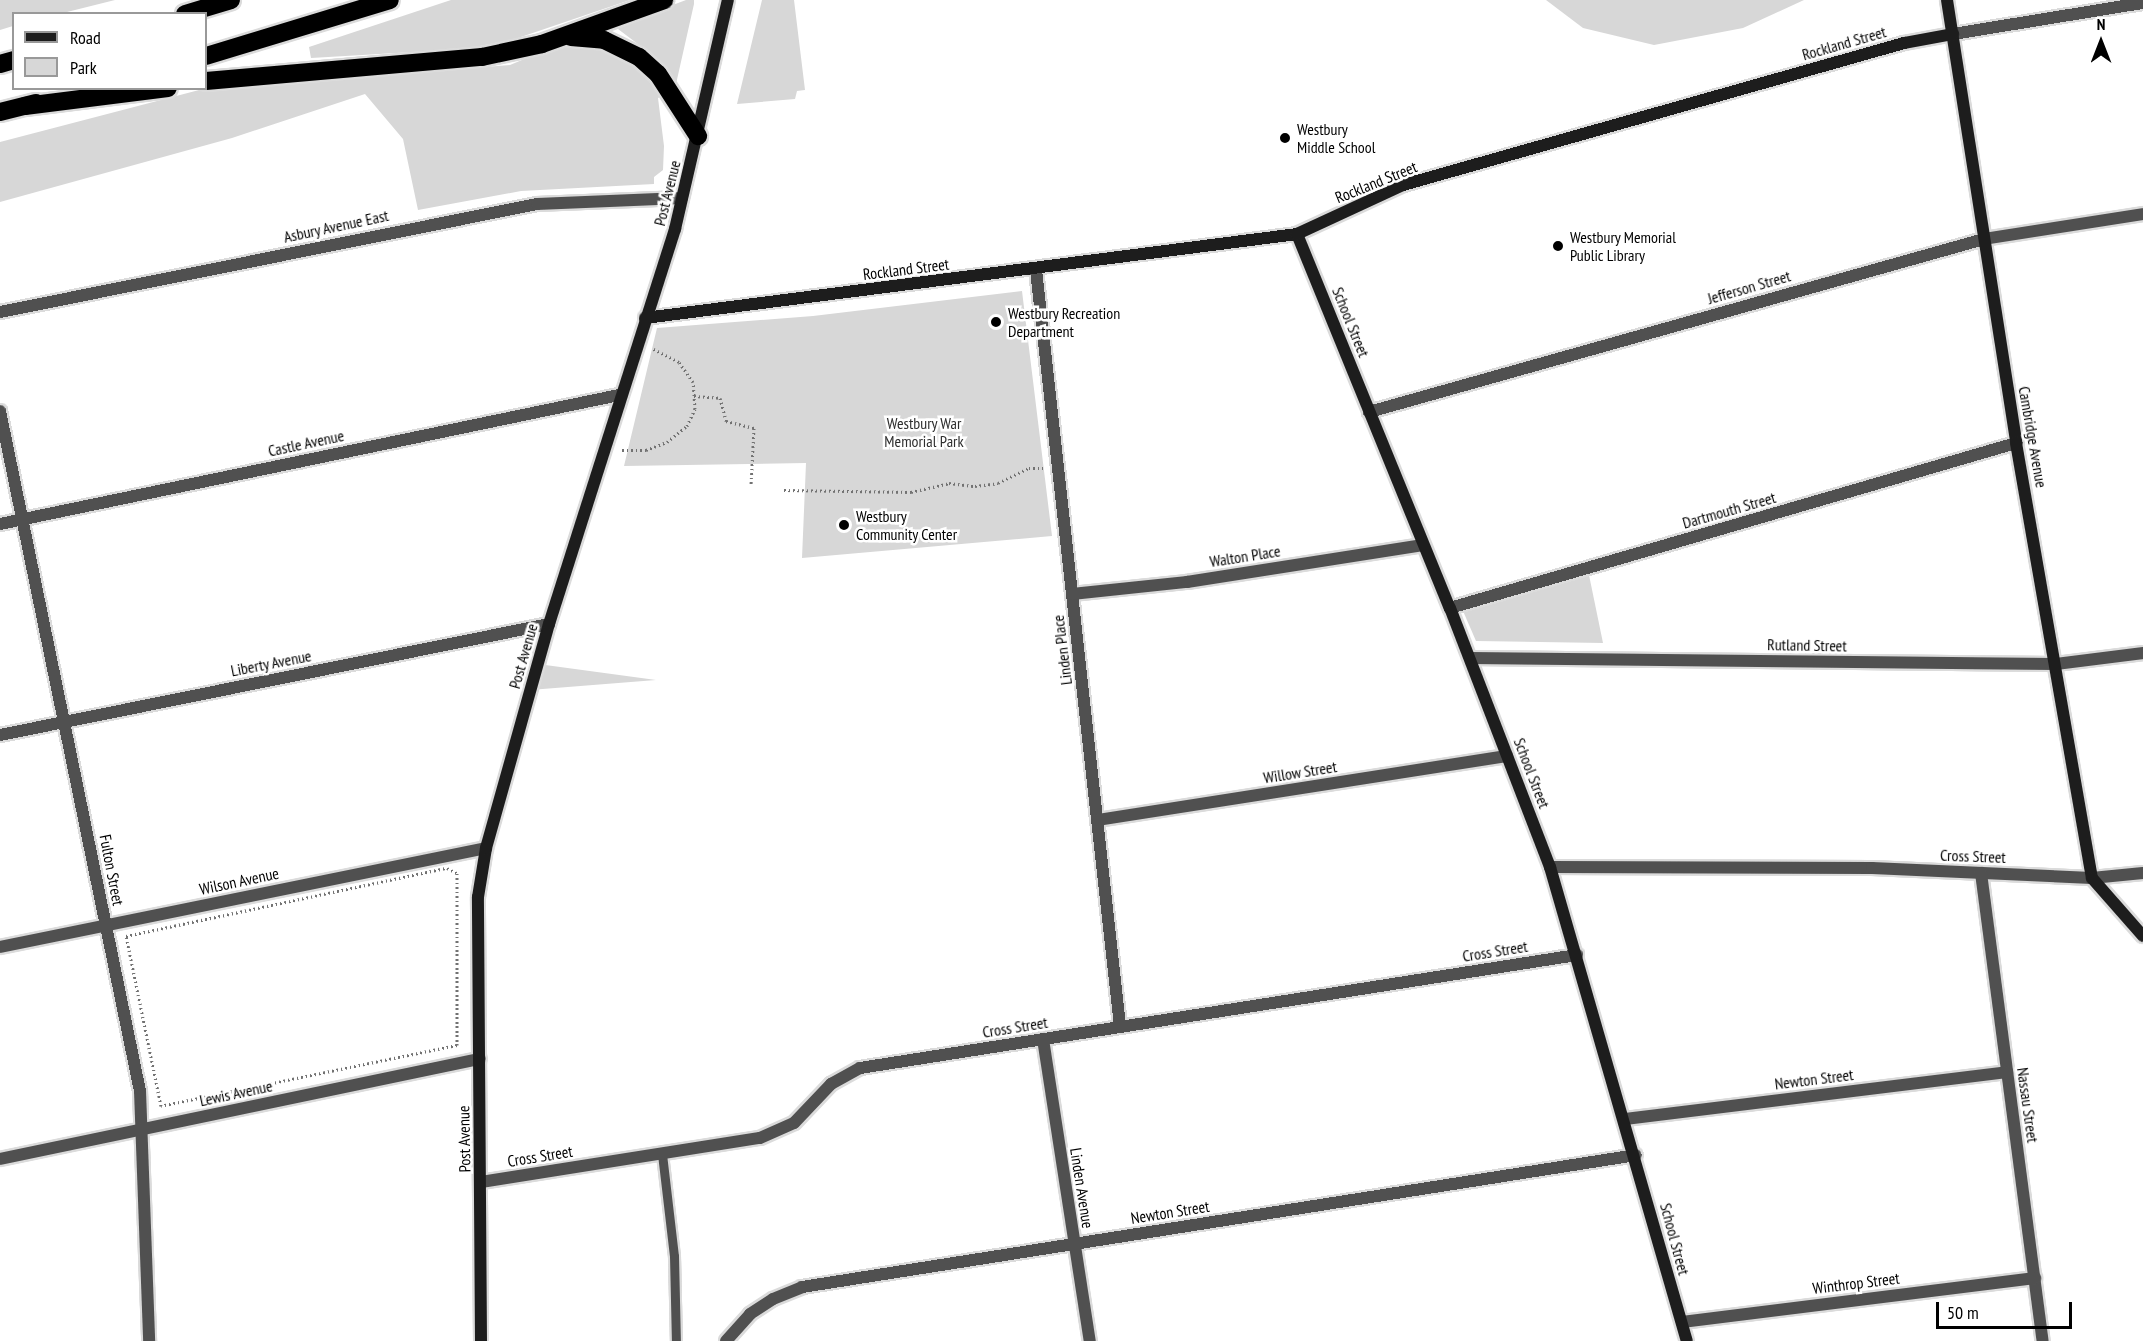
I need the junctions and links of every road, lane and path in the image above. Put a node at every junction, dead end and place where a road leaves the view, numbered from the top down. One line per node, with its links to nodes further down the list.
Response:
1 (205, 0): 8 (highway)
2 (231, 0): 9 (highway)
3 (390, 0): 12 (highway)
4 (664, 0): 11 (highway)
5 (728, 0): 18 (street, Post Avenue)
6 (1947, 0): 10 (street, Cambridge Avenue)
7 (2143, 3): 10 (street, Rockland Street)
8 (178, 12)
9 (192, 12)
10 (1953, 34): 21 (street, Rockland Street); 22 (street, Cambridge Avenue)
11 (563, 37): 13 (highway); 18 (highway)
12 (207, 56)
13 (207, 81)
14 (83, 90): 16 (highway)
15 (152, 90): 16 (highway)
16 (25, 106): 17 (highway)
17 (0, 112)
18 (698, 136): 19 (street, Post Avenue)
19 (682, 198): 24 (street, Asbury Avenue East); 25 (street, Post Avenue)
20 (2143, 214): 22 (street, Jefferson Street)
21 (1297, 234): 23 (street, Rockland Street); 30 (street, School Street)
22 (1984, 239): 30 (street, Jefferson Street); 31 (street, Cambridge Avenue)
23 (1036, 270): 25 (street, Rockland Street); 33 (street, Linden Place)
24 (0, 312)
25 (645, 318): 27 (street, Post Avenue)
26 (653, 349): 28 (path)
27 (619, 395): 36 (street, Castle Avenue); 41 (street, Post Avenue)
28 (694, 396): 32 (path); 34 (path)
29 (0, 411): 36 (street, Fulton Street)
30 (1369, 412): 38 (street, School Street)
31 (2016, 443): 40 (street, Dartmouth Street); 44 (street, Cambridge Avenue)
32 (622, 450)
33 (1058, 468): 35 (path); 39 (street, Linden Place)
34 (751, 485)
35 (784, 490)
36 (22, 519): 37 (street, Castle Avenue); 45 (street, Fulton Street)
37 (0, 524)
38 (1423, 545): 39 (street, Walton Place); 40 (street, School Street)
39 (1072, 594): 48 (street, Linden Place)
40 (1450, 608): 43 (street, School Street)
41 (549, 624): 45 (street, Liberty Avenue); 49 (street, Post Avenue)
42 (2143, 653): 44 (street, Rutland Street)
43 (1470, 658): 44 (street, Rutland Street); 47 (street, School Street)
44 (2056, 664): 53 (street, Cambridge Avenue)
45 (65, 722): 46 (street, Liberty Avenue); 54 (street, Fulton Street)
46 (0, 735)
47 (1507, 756): 48 (street, Willow Street); 50 (street, School Street)
48 (1098, 820): 59 (street, Linden Place)
49 (486, 848): 54 (street, Wilson Avenue); 61 (street, Post Avenue)
50 (1550, 867): 51 (street, Cross Street); 58 (street, School Street)
51 (1981, 873): 53 (street, Cross Street); 62 (street, Nassau Street)
52 (2143, 873): 53 (street, Cross Street)
53 (2092, 878): 56 (street)
54 (106, 926): 57 (street, Wilson Avenue); 64 (street, Fulton Street)
55 (126, 936): 55 (path)
56 (2143, 936)
57 (0, 947)
58 (1577, 955): 59 (street, Cross Street); 63 (street, School Street)
59 (1120, 1026): 60 (street, Cross Street)
60 (1043, 1039): 65 (street, Cross Street); 69 (street, Linden Avenue)
61 (480, 1059): 64 (street, Lewis Avenue); 68 (street, Post Avenue)
62 (2007, 1072): 63 (street, Newton Street); 70 (street, Nassau Street)
63 (1625, 1119): 66 (street, School Street)
64 (141, 1129): 67 (street, Lewis Avenue); 72 (street, Fulton Street)
65 (662, 1154): 68 (street, Cross Street); 74 (lane)
66 (1636, 1155): 69 (street, Newton Street); 71 (street, School Street)
67 (0, 1159)
68 (481, 1182): 73 (street, Post Avenue)
69 (1074, 1244): 75 (street, Newton Street); 76 (street, Linden Avenue)
70 (2035, 1278): 71 (street, Winthrop Street); 78 (street, Nassau Street)
71 (1682, 1322): 77 (street, School Street)
72 (149, 1341)
73 (482, 1341)
74 (676, 1341)
75 (726, 1341)
76 (1090, 1341)
77 (1687, 1341)
78 (2043, 1341)

